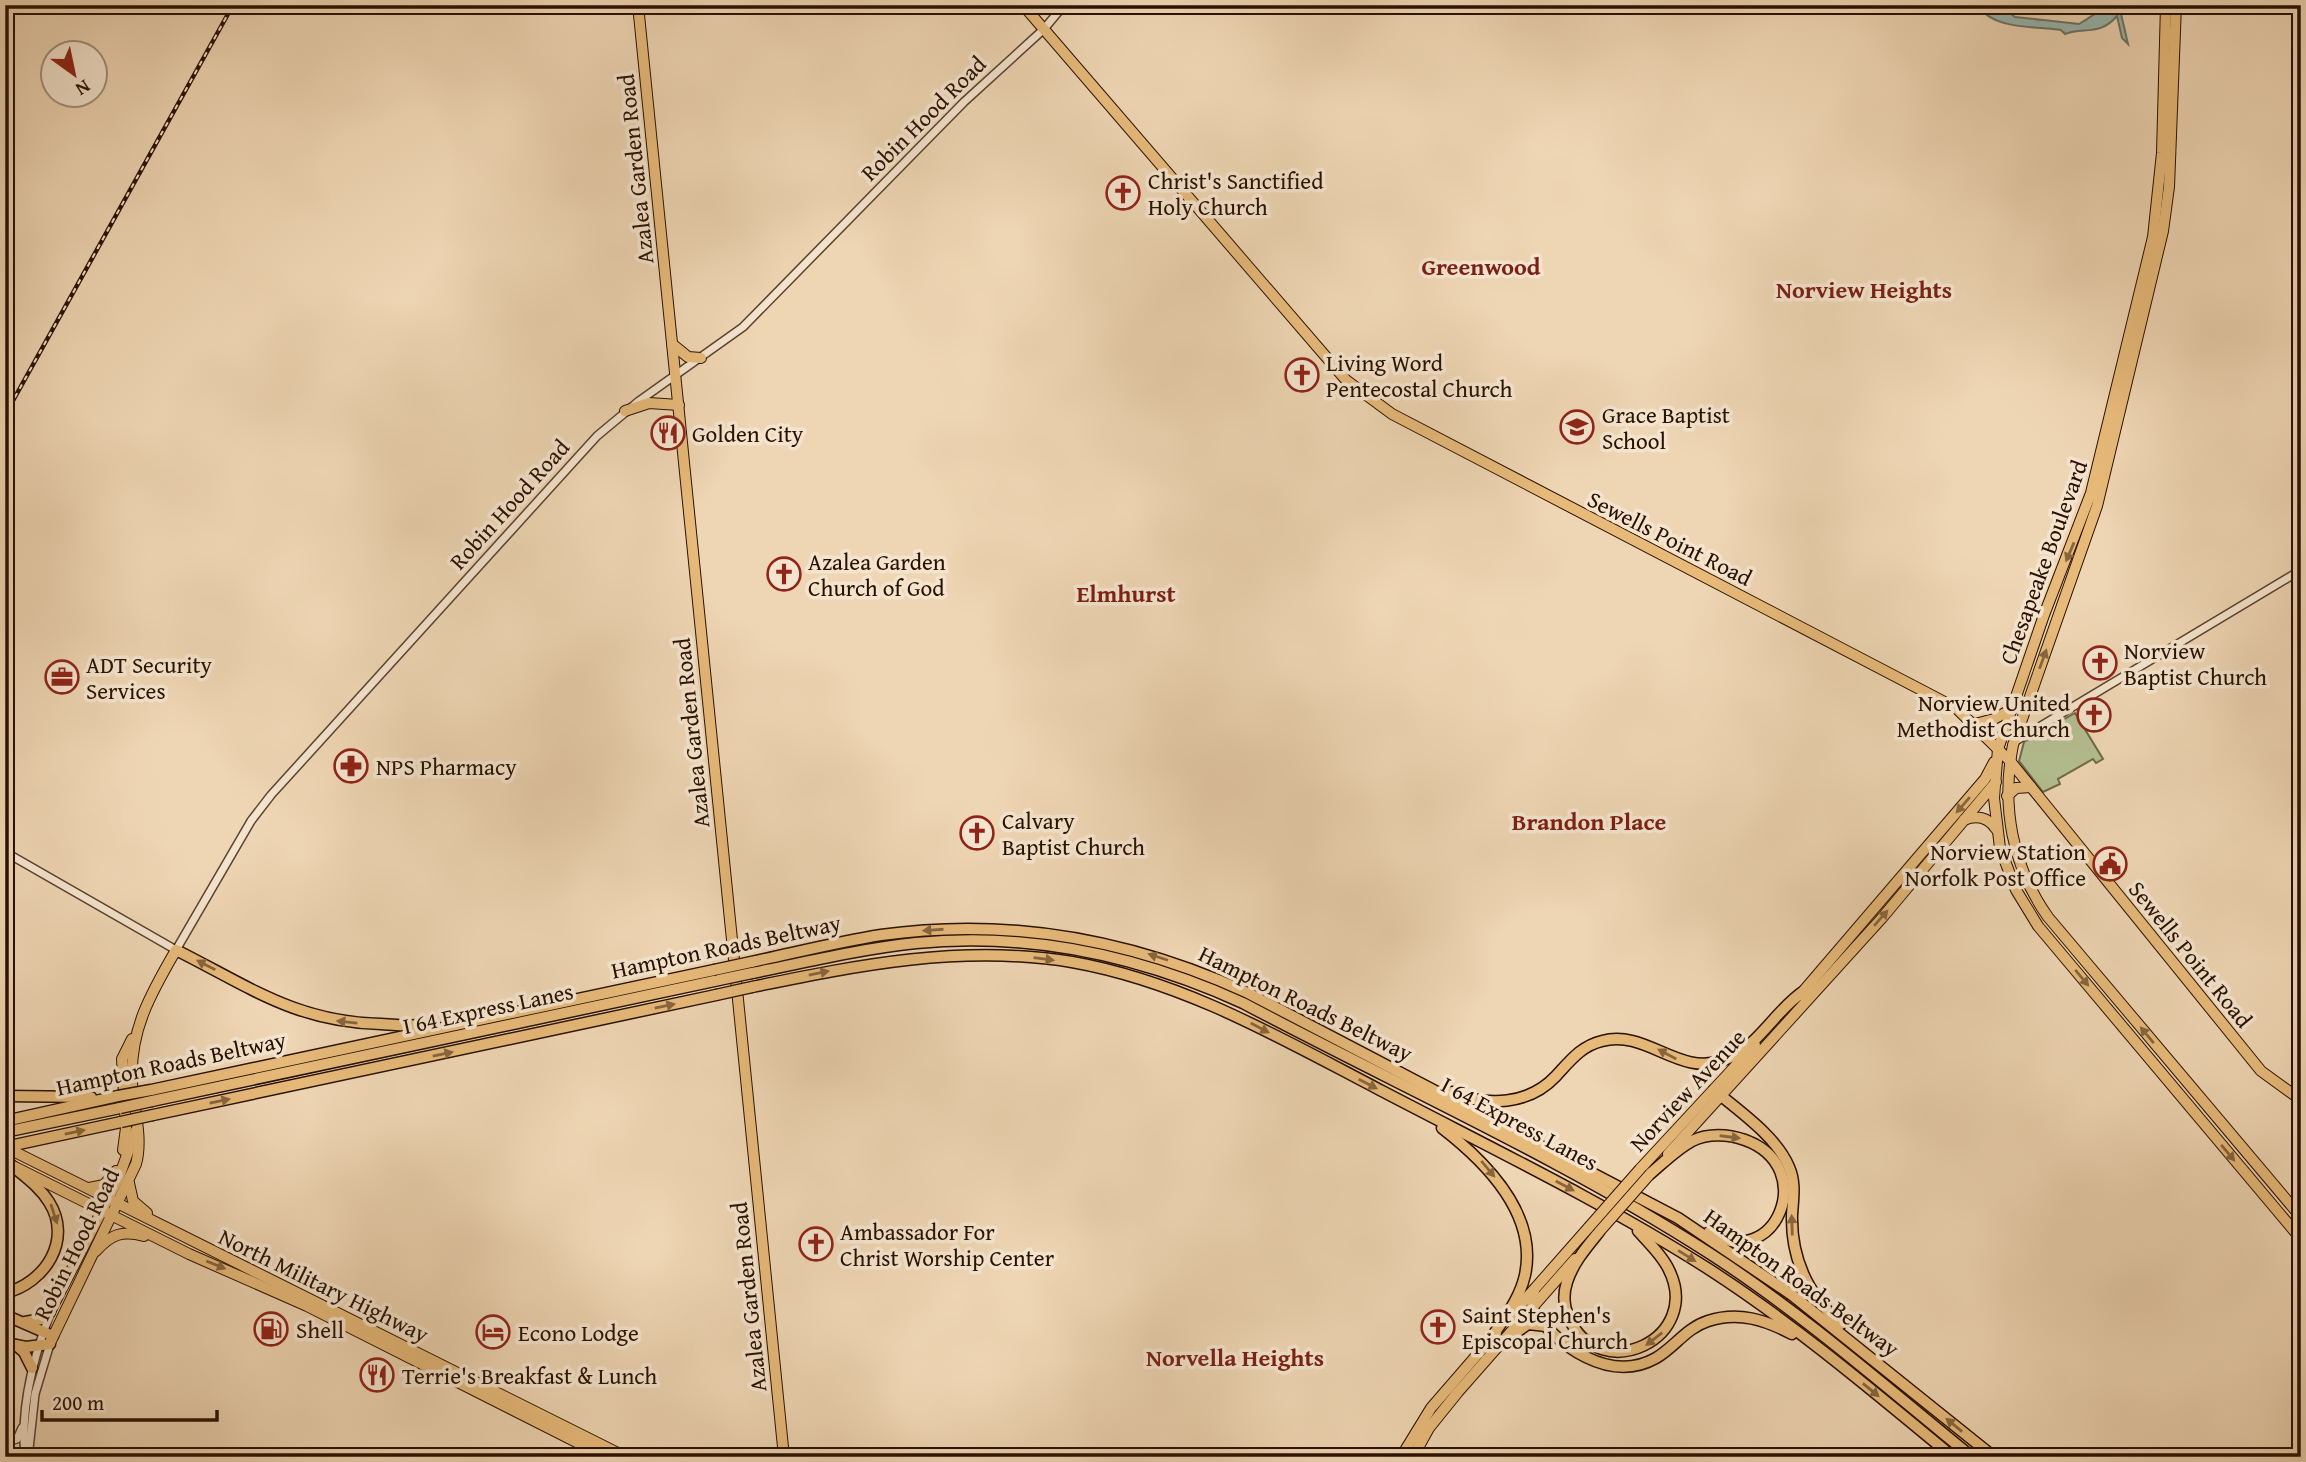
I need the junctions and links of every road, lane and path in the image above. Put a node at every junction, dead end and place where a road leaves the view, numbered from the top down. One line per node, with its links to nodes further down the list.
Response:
1 (638, 5): 7 (main road, Azalea Garden Road)
2 (1023, 5): 6 (main road, Sewells Point Road)
3 (1064, 5): 6 (street, Robin Hood Road)
4 (2166, 5): 15 (main road, Chesapeake Boulevard, one-way to 15)
5 (2176, 5): 13 (main road, Chesapeake Boulevard, one-way to 5)
6 (1044, 29): 8 (street, Robin Hood Road); 16 (main road, Sewells Point Road)
7 (672, 344): 8 (main road); 9 (main road, Azalea Garden Road)
8 (701, 358): 9 (street, Robin Hood Road)
9 (676, 376): 10 (main road, Azalea Garden Road); 11 (street, Robin Hood Road)
10 (678, 405): 11 (main road); 77 (main road, Azalea Garden Road)
11 (625, 411): 28 (street, Robin Hood Road)
12 (2301, 570): 14 (street)
13 (2028, 701): 14 (street); 17 (main road, Chesapeake Boulevard)
14 (2070, 708): 17 (street)
15 (2011, 709): 16 (main road); 18 (main road, Chesapeake Boulevard)
16 (1975, 724): 18 (main road, Sewells Point Road)
17 (2014, 742): 19 (main road, Chesapeake Boulevard)
18 (1998, 748): 19 (main road, Sewells Point Road); 20 (main road, Chesapeake Boulevard); 31 (main road, Norview Avenue, one-way to 31)
19 (2010, 761): 20 (main road, Norview Avenue); 21 (main road, Sewells Point Road); 22 (main road, Chesapeake Boulevard)
20 (1994, 784): 23 (main road, Norview Avenue); 24 (main road, Chesapeake Boulevard)
21 (2031, 787): 22 (main road); 39 (main road, Sewells Point Road)
22 (2007, 796): 26 (main road, Chesapeake Boulevard)
23 (1963, 820): 24 (main road); 35 (main road, Norview Avenue, one-way to 23)
24 (1997, 832): 27 (main road, Chesapeake Boulevard)
25 (5, 852): 28 (street)
26 (2048, 917): 27 (main road); 50 (main road, Chesapeake Boulevard, one-way to 26)
27 (2038, 926): 55 (main road, Chesapeake Boulevard, one-way to 55)
28 (176, 950): 32 (highway, one-way to 28); 33 (main road, Robin Hood Road)
29 (751, 967): 30 (highway, Hampton Roads Beltway, bridge); 34 (highway, Hampton Roads Beltway, one-way to 29); 81 (highway, I 64 Express Lanes)
30 (716, 975): 32 (highway, Hampton Roads Beltway); 36 (highway, I 64 Express Lanes)
31 (1804, 991): 34 (highway, one-way to 34); 35 (main road, Norview Avenue)
32 (488, 1018): 36 (highway, Hampton Roads Beltway)
33 (137, 1029): 42 (main road, Robin Hood Road); 47 (main road)
34 (1432, 1088): 51 (highway, Hampton Roads Beltway)
35 (1717, 1093): 45 (main road, Norview Avenue); 71 (highway, one-way to 35)
36 (151, 1095): 38 (highway, Hampton Roads Beltway, bridge); 41 (highway, I 64 Express Lanes, bridge)
37 (5, 1096): 38 (highway)
38 (118, 1096): 41 (highway, Hampton Roads Beltway)
39 (2301, 1100)
40 (1418, 1110): 43 (highway, Hampton Roads Beltway, one-way to 40, bridge); 52 (highway, Hampton Roads Beltway, one-way to 52); 66 (highway, one-way to 66)
41 (7, 1128)
42 (136, 1130): 46 (main road, Robin Hood Road); 48 (main road, Robin Hood Road)
43 (5, 1147): 47 (main road, North Military Highway)
44 (8, 1163): 49 (main road, North Military Highway); 59 (highway, one-way to 59)
45 (1645, 1172): 51 (highway, one-way to 51); 54 (main road, Norview Avenue, bridge)
46 (130, 1178): 48 (main road, Robin Hood Road); 53 (main road)
47 (88, 1188): 48 (main road, North Military Highway)
48 (112, 1201): 49 (main road, Robin Hood Road); 53 (main road, North Military Highway)
49 (107, 1212): 56 (main road, North Military Highway); 57 (main road, Robin Hood Road); 61 (main road, Robin Hood Road)
50 (2301, 1217)
51 (1678, 1218): 71 (highway, Hampton Roads Beltway)
52 (1629, 1221): 54 (highway, one-way to 54); 69 (highway, Hampton Roads Beltway, one-way to 69)
53 (170, 1230): 76 (main road, North Military Highway)
54 (1594, 1230): 58 (main road, Norview Avenue); 60 (main road, Norview Avenue)
55 (2301, 1239)
56 (163, 1241): 57 (main road); 75 (main road, North Military Highway, one-way to 75)
57 (89, 1259): 65 (main road, Robin Hood Road)
58 (1534, 1290): 60 (highway); 66 (main road, Norview Avenue)
59 (5, 1293)
60 (1532, 1308): 64 (highway); 66 (main road, Norview Avenue)
61 (50, 1312): 63 (highway); 65 (street, Robin Hood Road)
62 (5, 1315): 63 (highway)
63 (22, 1322): 65 (highway)
64 (1549, 1327): 66 (highway); 69 (highway)
65 (48, 1337): 68 (highway); 74 (street, Robin Hood Road)
66 (1496, 1340): 78 (main road, Norview Avenue); 79 (main road, Norview Avenue)
67 (11, 1344): 68 (highway); 70 (highway)
68 (38, 1346): 70 (street, Robin Hood Road)
69 (1816, 1346): 80 (highway, Hampton Roads Beltway, one-way to 80)
70 (32, 1368): 72 (street, Robin Hood Road)
71 (1915, 1392): 82 (highway, Hampton Roads Beltway, one-way to 71)
72 (27, 1403): 73 (street); 74 (street, Robin Hood Road)
73 (5, 1442)
74 (26, 1457)
75 (606, 1457)
76 (626, 1457)
77 (784, 1457)
78 (1401, 1457)
79 (1413, 1457)
80 (1953, 1457)
81 (1972, 1457)
82 (1994, 1457)

